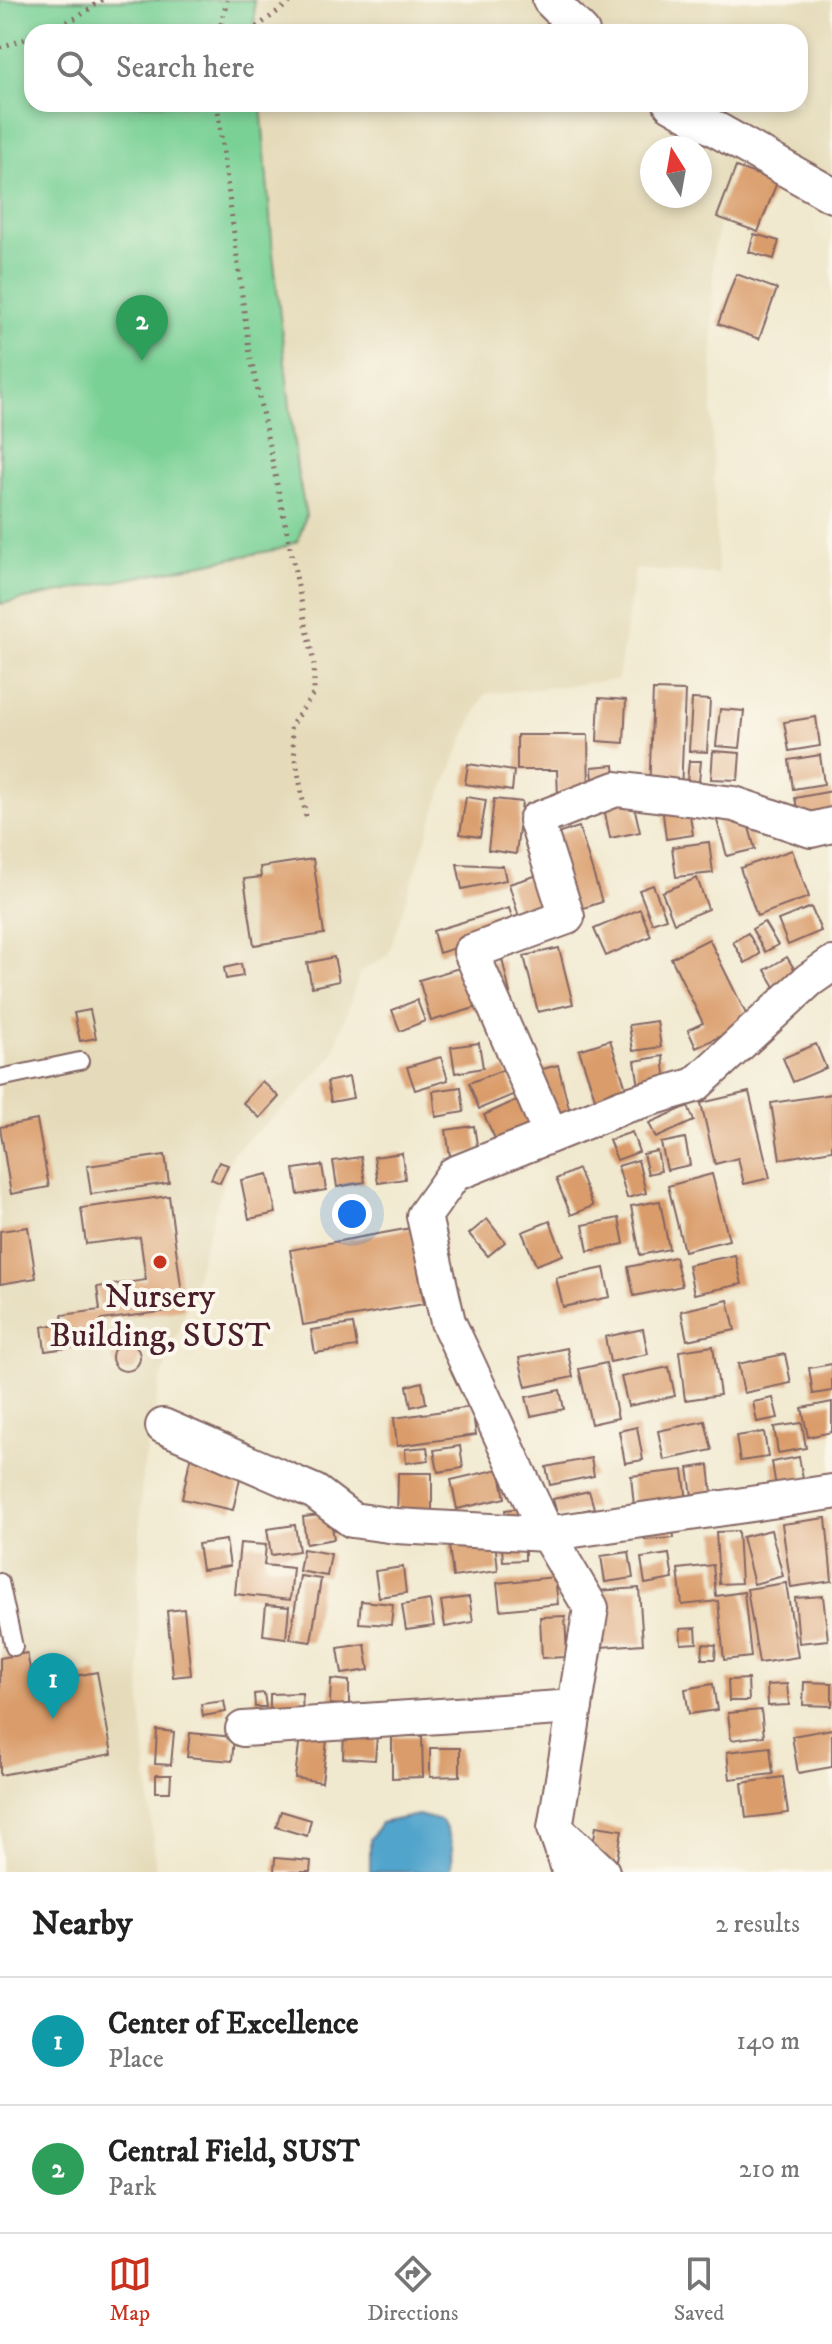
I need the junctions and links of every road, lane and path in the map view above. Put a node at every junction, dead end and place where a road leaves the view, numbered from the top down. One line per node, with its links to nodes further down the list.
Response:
1 (102, 0): 5 (path)
2 (227, 0): 6 (path)
3 (293, 0): 7 (path)
4 (550, 0): 8 (street)
5 (63, 24)
6 (221, 24)
7 (261, 24)
8 (574, 24)
9 (24, 40): 10 (path)
10 (0, 47)
11 (218, 112): 14 (path)
12 (685, 112): 13 (street)
13 (832, 195)
14 (306, 817)
15 (832, 825): 19 (street)
16 (832, 964): 19 (street)
17 (80, 1061): 18 (lane)
18 (0, 1078)
19 (551, 1135): 22 (street)
20 (163, 1426): 22 (street)
21 (832, 1492): 22 (street)
22 (547, 1534): 25 (street)
23 (0, 1582): 24 (lane)
24 (14, 1647)
25 (575, 1707): 26 (street); 27 (street)
26 (243, 1729)
27 (555, 1828): 28 (street); 29 (street)
28 (570, 1872)
29 (602, 1872)

